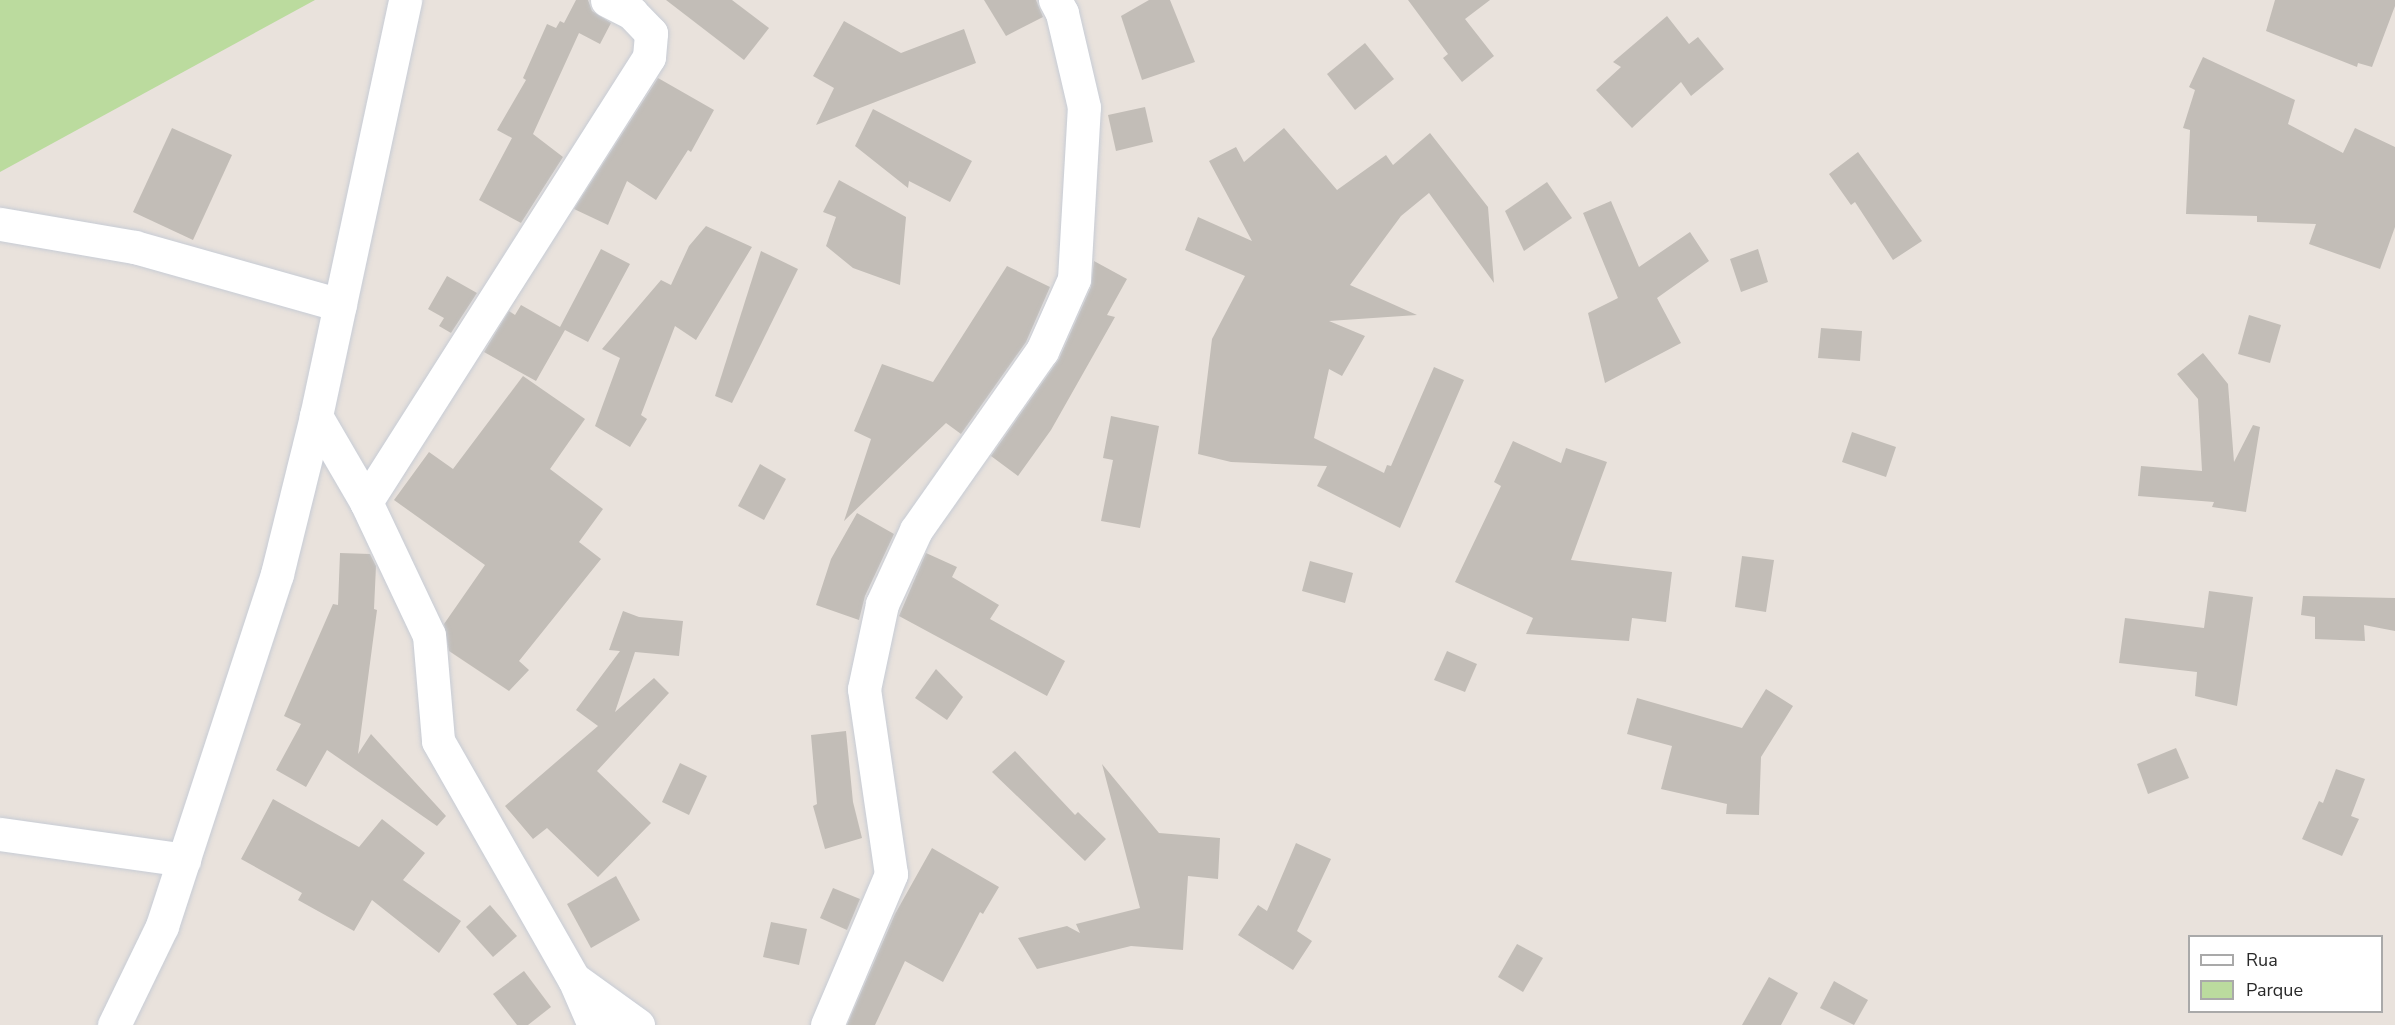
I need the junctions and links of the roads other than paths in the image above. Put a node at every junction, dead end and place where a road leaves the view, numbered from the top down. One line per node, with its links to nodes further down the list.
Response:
1 (405, 0): 5 (street)
2 (607, 0): 7 (street)
3 (1055, 0): 14 (street)
4 (0, 224): 5 (street)
5 (340, 305): 6 (street)
6 (316, 416): 7 (street); 9 (street)
7 (366, 502): 10 (street)
8 (0, 834): 9 (street)
9 (184, 860): 11 (street)
10 (574, 979): 12 (street); 13 (street)
11 (114, 1025)
12 (594, 1025)
13 (638, 1025)
14 (827, 1025)

